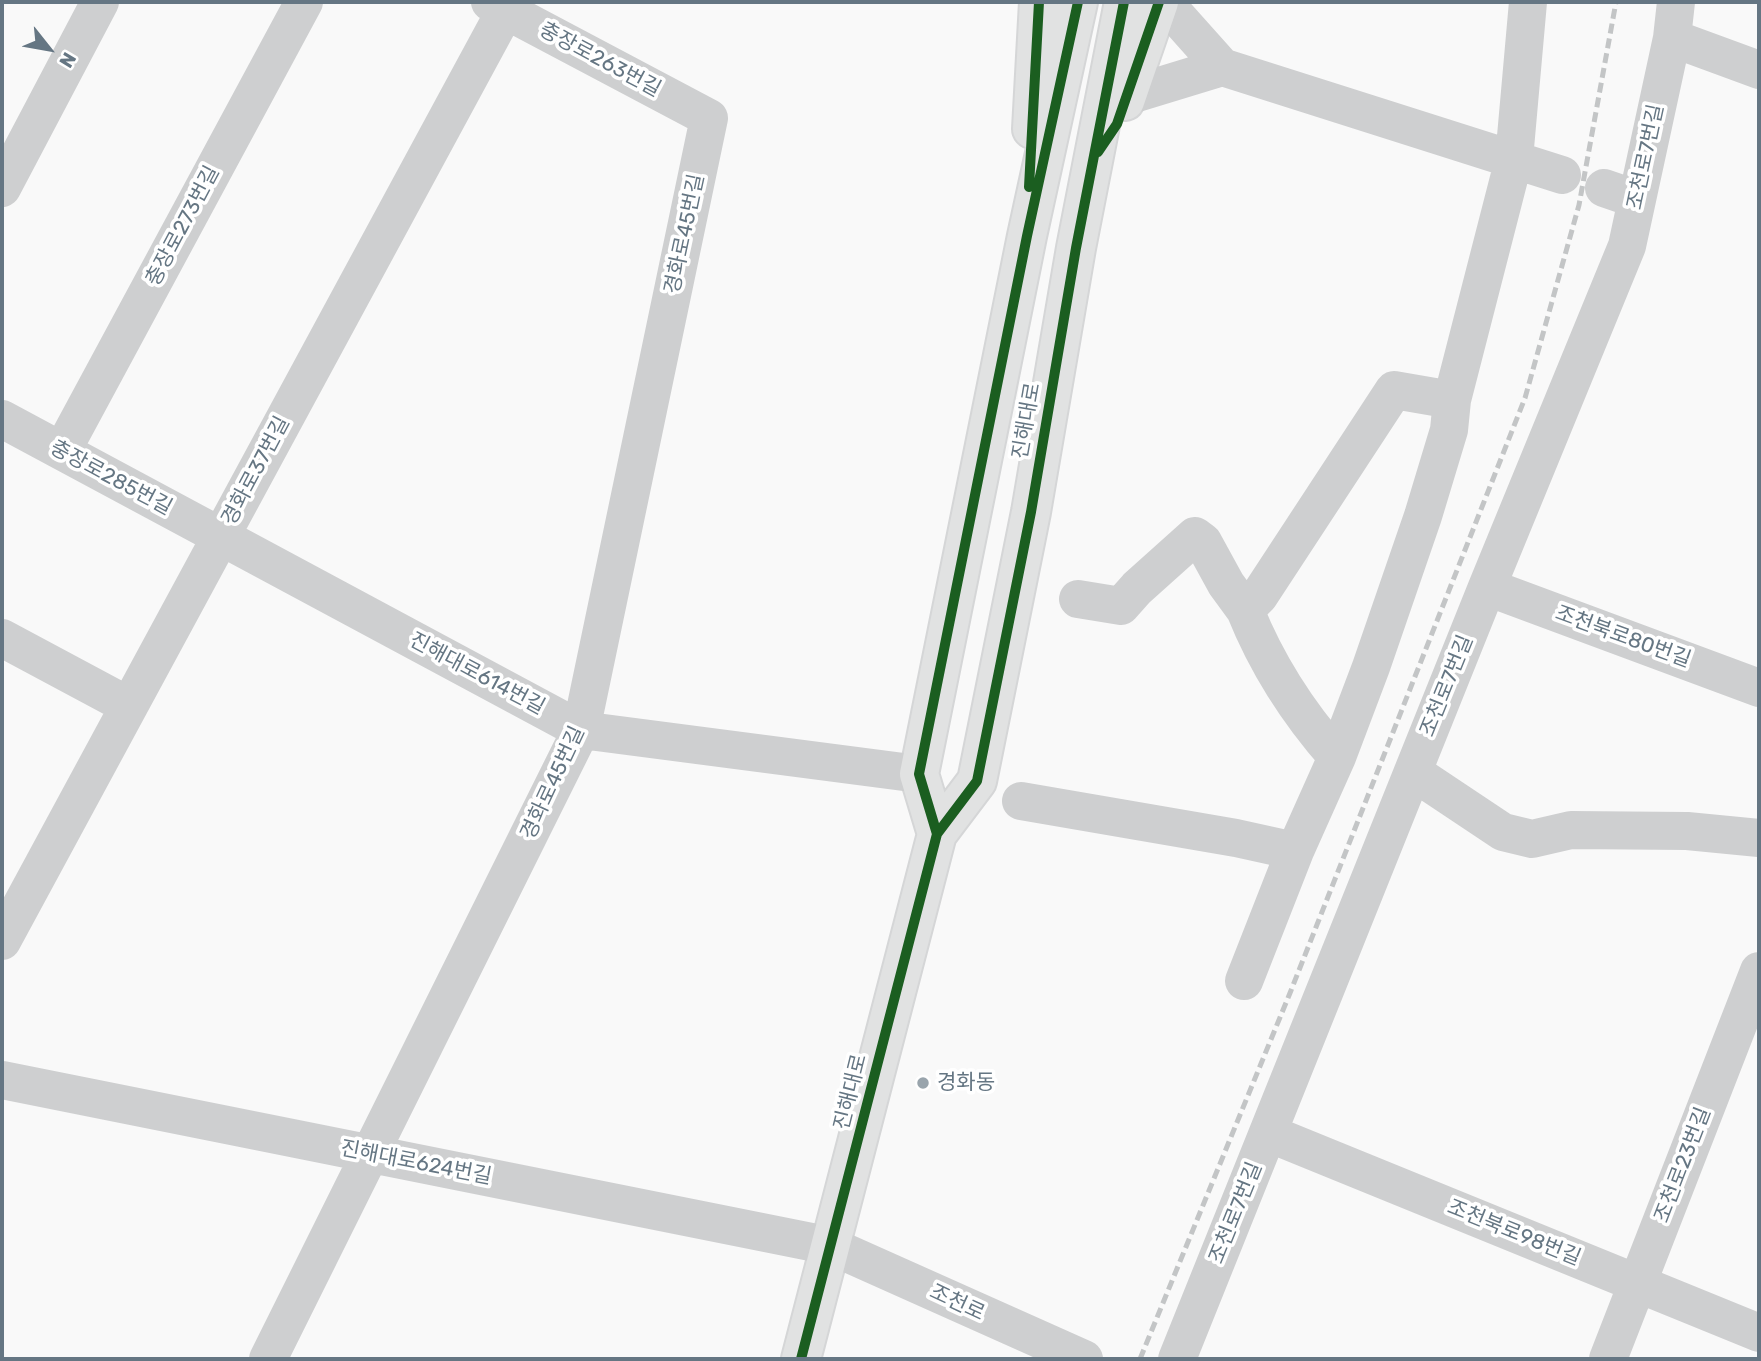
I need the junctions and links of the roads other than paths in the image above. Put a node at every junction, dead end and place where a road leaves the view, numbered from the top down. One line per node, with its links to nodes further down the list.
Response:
1 (100, 2): 18 (street)
2 (304, 2): 22 (street, 충장로273번길)
3 (1078, 2): 19 (main road, 진해대로)
4 (1124, 2): 16 (main road, 진해대로)
5 (1159, 2): 13 (main road)
6 (1164, 2): 11 (street)
7 (1528, 2): 15 (street)
8 (1037, 3): 19 (main road)
9 (502, 4): 14 (street, 충장로263번길); 23 (street, 경화로37번길)
10 (1674, 20): 12 (street); 24 (street, 조천로7번길)
11 (1222, 67): 13 (street); 15 (street)
12 (1759, 69)
13 (1127, 96): 16 (main road)
14 (709, 118): 30 (street, 경화로45번길)
15 (1514, 159): 17 (street); 20 (street)
16 (1092, 161): 35 (main road, 진해대로)
17 (1562, 175)
18 (2, 188)
19 (1027, 236): 33 (main road, 진해대로)
20 (1452, 400): 26 (street); 31 (street)
21 (2, 419): 22 (street, 충장로285번길)
22 (62, 451): 23 (street, 충장로285번길)
23 (221, 536): 29 (street, 경화로37번길); 30 (street, 진해대로614번길)
24 (1487, 587): 28 (street, 조천북로80번길); 32 (street, 조천로7번길)
25 (1078, 599): 26 (street)
26 (1245, 610): 31 (street)
27 (2, 638): 29 (street)
28 (1759, 688)
29 (129, 706): 38 (street, 경화로37번길)
30 (581, 730): 33 (street, 진해대로614번길); 43 (street, 경화로45번길)
31 (1336, 757): 37 (street)
32 (1413, 772): 36 (street); 42 (street, 조천로7번길)
33 (919, 774): 35 (main road, 진해대로)
34 (1021, 801): 37 (street)
35 (937, 834): 44 (main road, 진해대로)
36 (1759, 838)
37 (1295, 851): 40 (street)
38 (2, 941)
39 (1759, 971): 45 (street, 조천로23번길)
40 (1244, 981)
41 (2, 1080): 43 (street, 진해대로624번길)
42 (1268, 1133): 45 (street, 조천북로98번길); 50 (street, 조천로7번길)
43 (370, 1153): 44 (street, 진해대로624번길); 47 (street, 경화로45번길)
44 (831, 1245): 48 (main road, 진해대로); 49 (street, 조천로)
45 (1637, 1283): 46 (street, 조천북로98번길); 51 (street, 조천로23번길)
46 (1759, 1333)
47 (268, 1359)
48 (801, 1359)
49 (1084, 1359)
50 (1177, 1359)
51 (1608, 1359)

